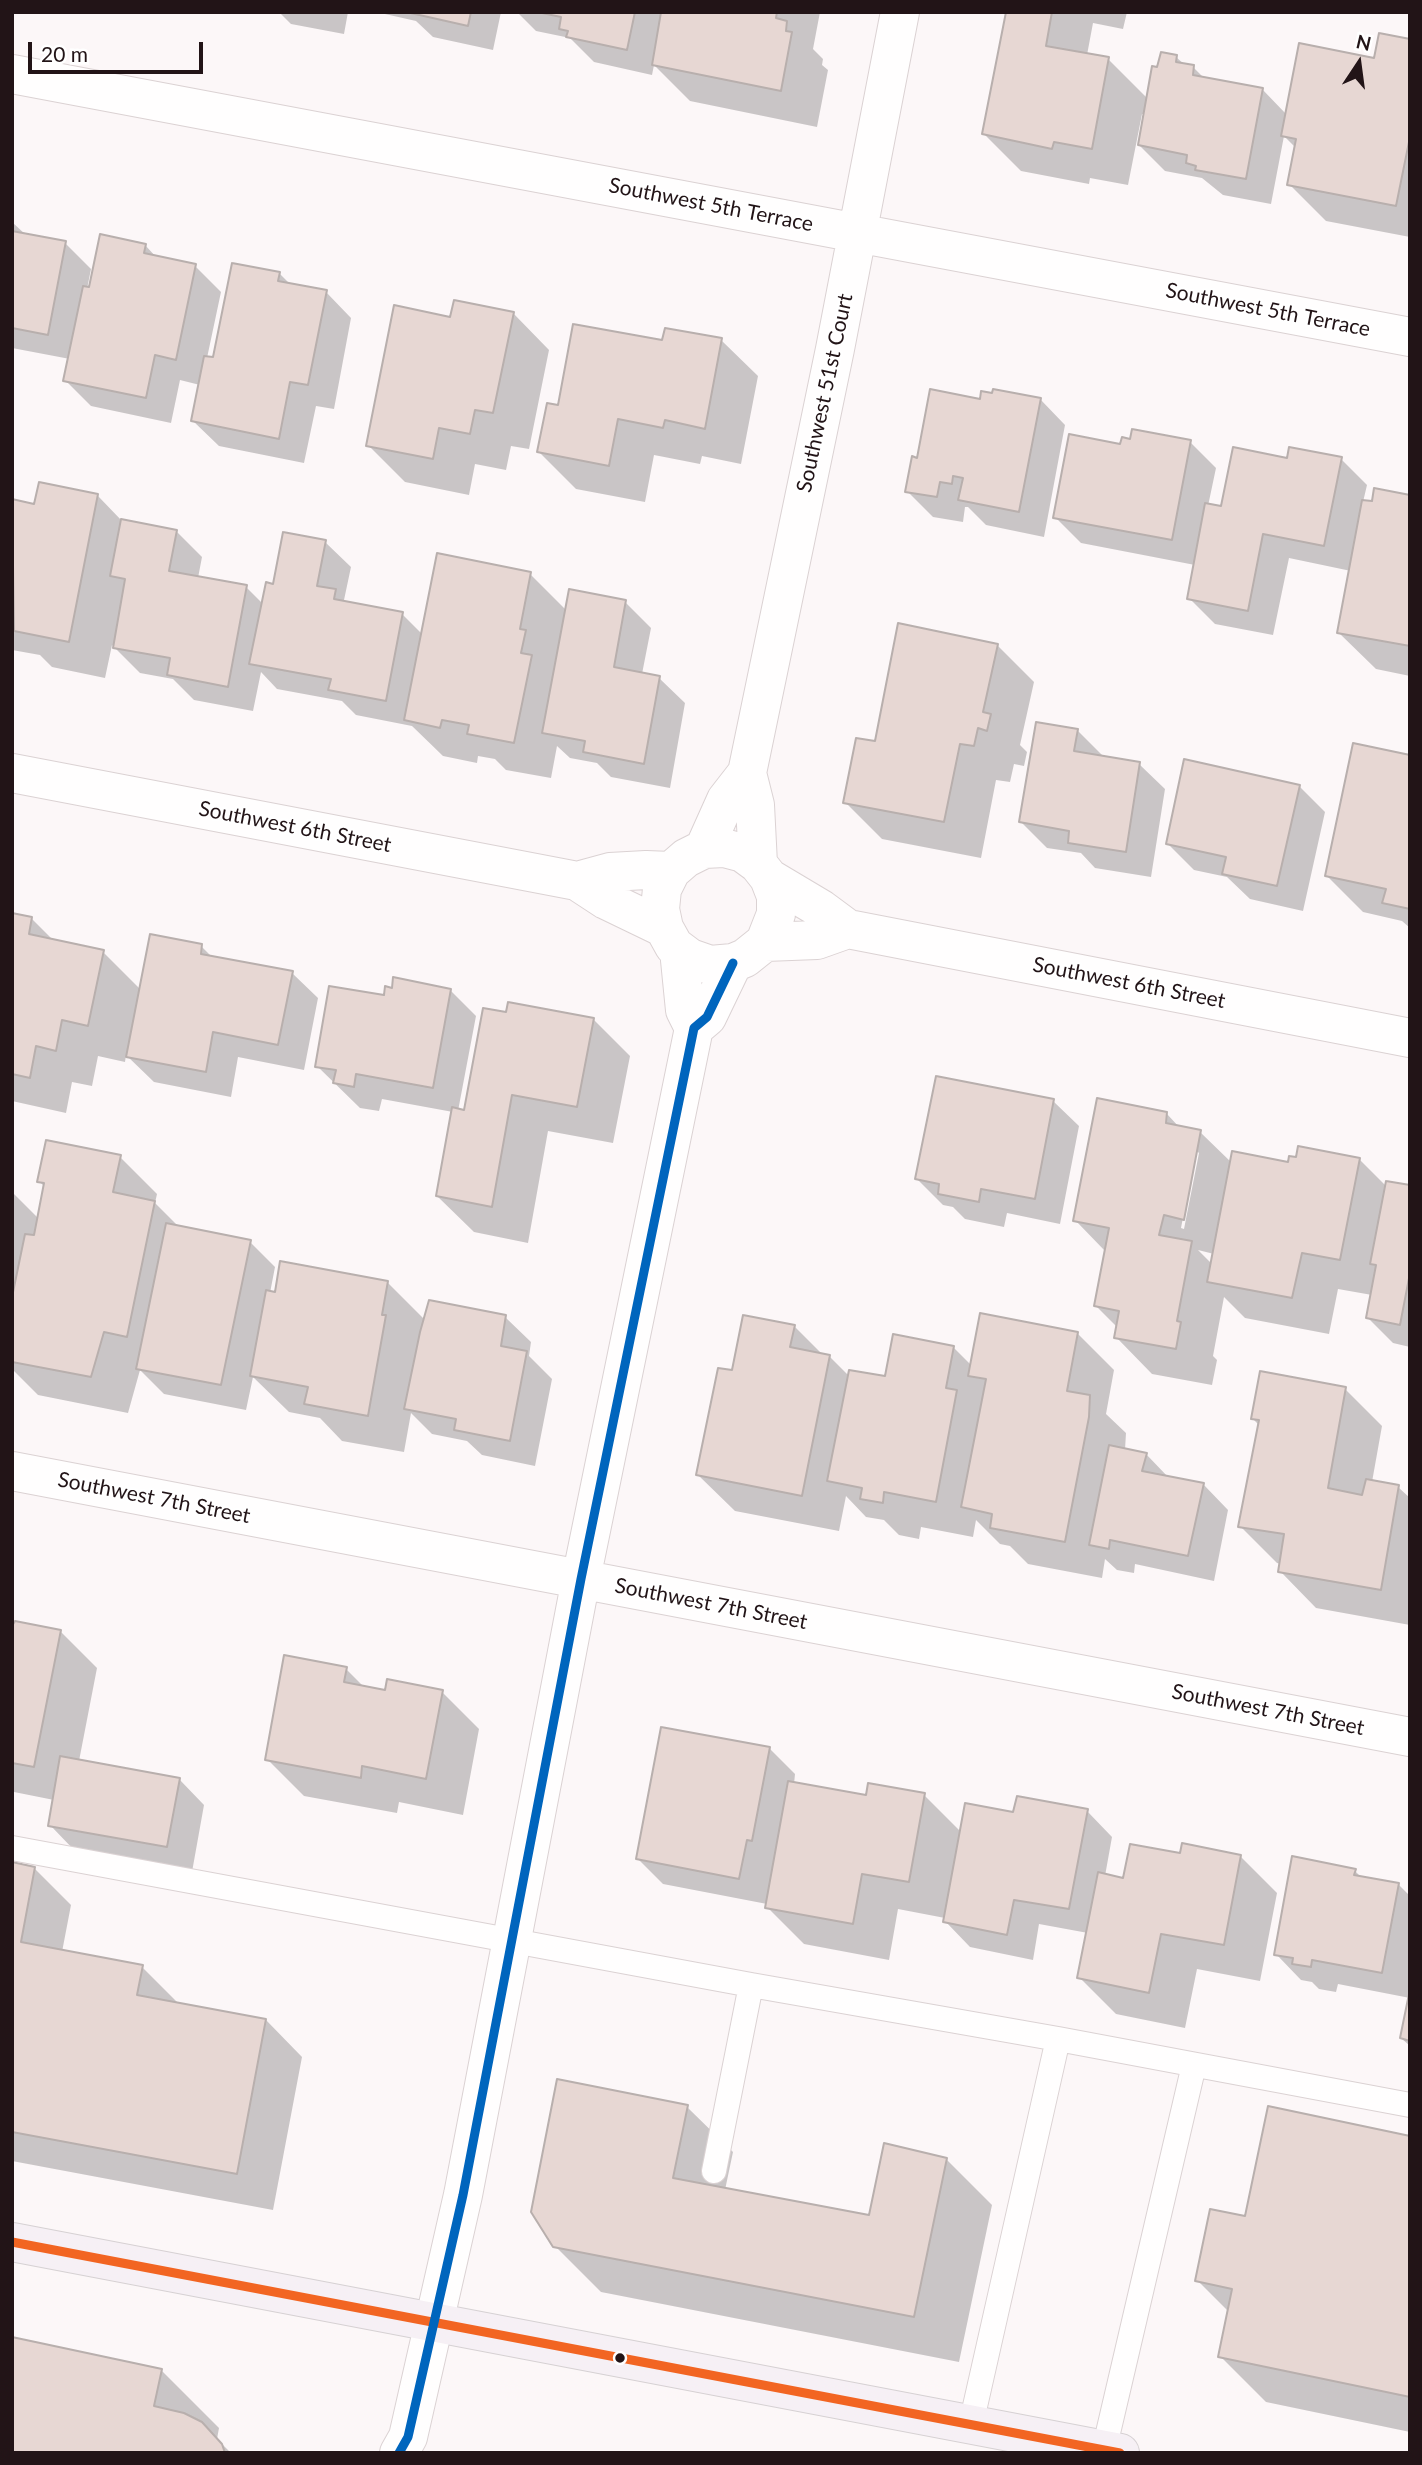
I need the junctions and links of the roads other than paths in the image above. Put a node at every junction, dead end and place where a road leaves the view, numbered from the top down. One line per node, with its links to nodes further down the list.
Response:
1 (900, 12): 3 (street, Southwest 51st Court)
2 (12, 74): 3 (street, Southwest 5th Terrace)
3 (858, 233): 4 (street, Southwest 5th Terrace); 5 (street, Southwest 51st Court)
4 (1410, 337)
5 (747, 772): 7 (street, Southwest 51st Court); 9 (street, Southwest 51st Court)
6 (12, 774): 10 (street, Southwest 6th Street)
7 (704, 849): 8 (street); 9 (street)
8 (671, 871): 10 (street, Southwest 6th Street); 12 (street)
9 (764, 871): 11 (street, Southwest 6th Street); 13 (street)
10 (577, 881): 12 (street, Southwest 6th Street)
11 (848, 929): 13 (street, Southwest 6th Street); 16 (street, Southwest 6th Street)
12 (671, 939): 14 (street); 15 (street)
13 (765, 942): 14 (street)
14 (733, 963): 15 (street)
15 (694, 1028): 18 (street)
16 (1410, 1038)
17 (12, 1471): 18 (street, Southwest 7th Street)
18 (580, 1579): 19 (street, Southwest 7th Street); 21 (street)
19 (1410, 1737)
20 (12, 1848): 21 (lane)
21 (511, 1940): 22 (lane); 28 (street)
22 (751, 1985): 23 (lane); 26 (lane)
23 (1058, 2039): 24 (lane); 29 (lane)
24 (1194, 2065): 25 (lane); 30 (lane)
25 (1410, 2105)
26 (714, 2171)
27 (12, 2242): 28 (main road)
28 (435, 2322): 29 (main road); 31 (street)
29 (971, 2424): 30 (main road)
30 (1112, 2451)
31 (399, 2453)

